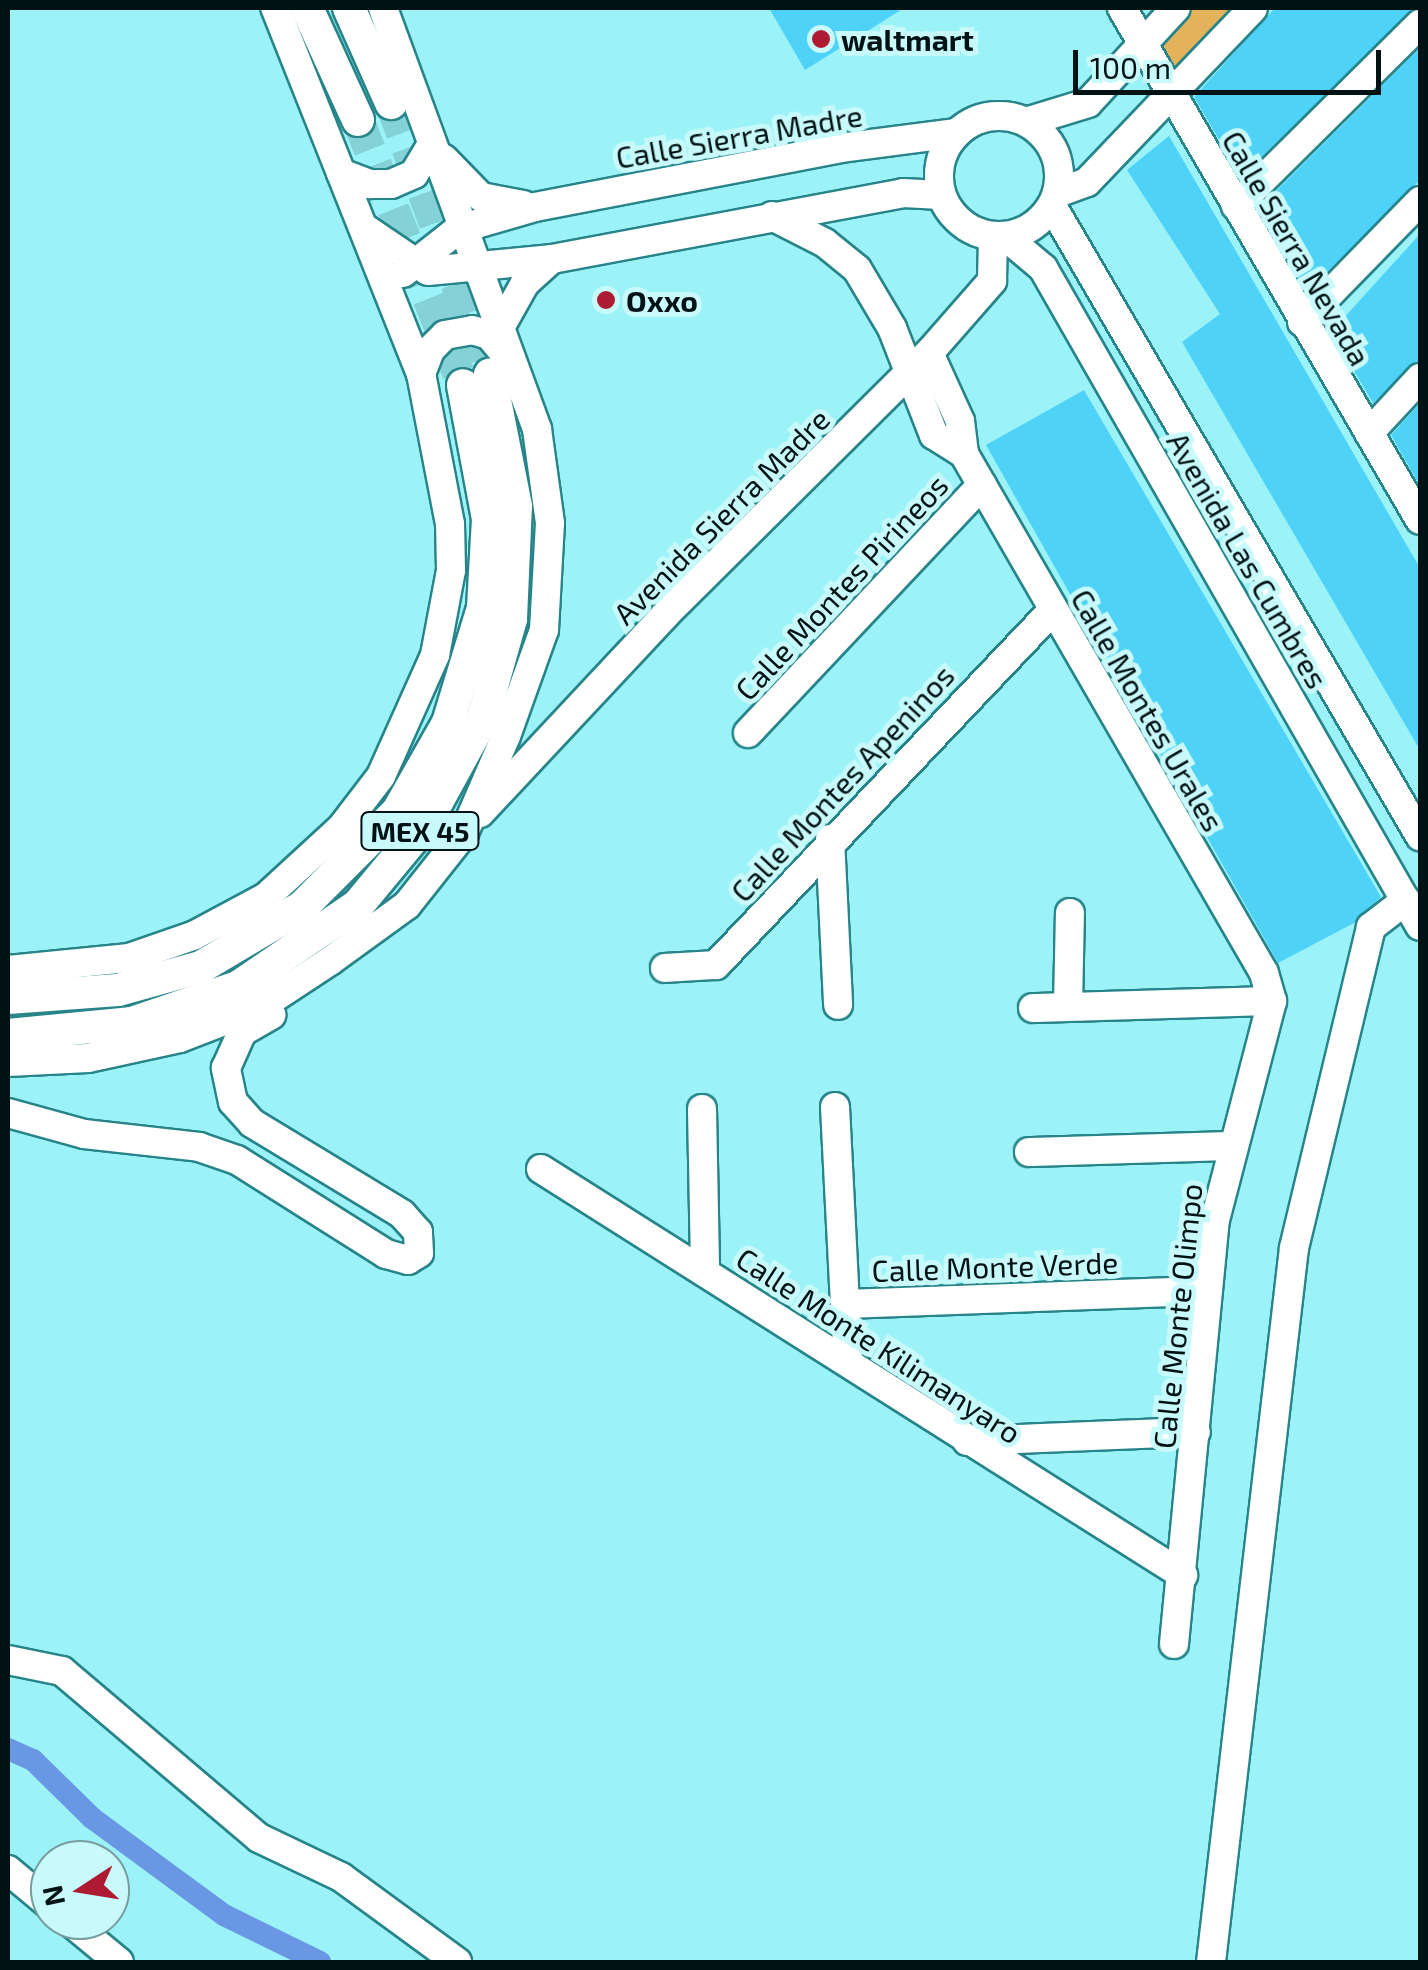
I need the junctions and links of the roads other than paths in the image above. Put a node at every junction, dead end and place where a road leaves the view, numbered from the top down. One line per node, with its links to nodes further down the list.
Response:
1 (275, 8): 16 (street)
2 (307, 8): 12 (main road)
3 (349, 8): 11 (main road)
4 (383, 8): 15 (street)
5 (1122, 8): 9 (street, Calle Sierra Nevada)
6 (1176, 8): 9 (street)
7 (1253, 8): 10 (street)
8 (1420, 24): 20 (street)
9 (1143, 43): 10 (street, Calle Sierra Nevada); 13 (street)
10 (1170, 98): 18 (street); 20 (street, Calle Sierra Nevada)
11 (391, 102)
12 (358, 120)
13 (1026, 122): 14 (street); 18 (street)
14 (956, 133): 17 (street); 21 (street, Calle Sierra Madre)
15 (432, 144): 16 (street); 21 (street); 24 (street)
16 (341, 173): 23 (street)
17 (941, 195): 22 (street); 25 (street)
18 (1055, 200): 25 (street); 44 (street, Avenida Las Cumbres)
19 (1420, 201): 30 (street)
20 (1236, 206): 30 (street, Calle Sierra Nevada)
21 (534, 207): 24 (street, Calle Sierra Madre)
22 (772, 216): 26 (street); 35 (street, Calle Montes Urales)
23 (362, 226): 27 (street); 29 (street)
24 (459, 228): 27 (street); 28 (street)
25 (1000, 237): 32 (street, Avenida Sierra Madre); 46 (street, Avenida Las Cumbres)
26 (565, 256): 28 (street); 31 (street)
27 (415, 265): 28 (street); 29 (street)
28 (473, 266): 31 (street)
29 (385, 284): 33 (street)
30 (1302, 322): 37 (street, Calle Sierra Nevada)
31 (501, 326): 34 (street)
32 (928, 353): 35 (street, Avenida Sierra Madre); 38 (street, Calle Montes Urales)
33 (421, 374): 34 (street); 51 (street)
34 (489, 375): 43 (street); 52 (main road, MEX 45); 57 (main road, MEX 45)
35 (908, 375): 38 (street, Calle Montes Urales); 43 (street, Avenida Sierra Madre)
36 (1420, 378): 37 (street)
37 (1368, 433): 40 (street, Calle Sierra Nevada)
38 (964, 454): 39 (street, Calle Montes Urales)
39 (982, 485): 41 (street, Calle Montes Urales); 42 (street, Calle Montes Pirineos)
40 (1420, 520)
41 (1052, 611): 45 (street, Calle Montes Apeninos); 53 (street, Calle Montes Urales)
42 (748, 733)
43 (466, 829): 47 (street)
44 (1420, 836)
45 (830, 839): 50 (street, Calle Montes Apeninos); 54 (street)
46 (1406, 900): 49 (street, Avenida Las Cumbres); 79 (street)
47 (408, 905): 58 (street); 61 (street)
48 (1070, 913): 55 (street)
49 (1420, 926)
50 (665, 968)
51 (8, 970)
52 (8, 998)
53 (1272, 1001): 55 (street); 62 (street, Calle Monte Olimpo)
54 (838, 1005)
55 (1068, 1006): 56 (street)
56 (1032, 1008)
57 (8, 1035)
58 (8, 1062)
59 (836, 1107): 67 (street)
60 (702, 1110): 65 (street)
61 (8, 1112)
62 (1232, 1146): 63 (street); 66 (street, Calle Monte Olimpo)
63 (1030, 1152)
64 (542, 1169): 65 (street, Calle Monte Kilimanyaro)
65 (705, 1272): 68 (street, Calle Monte Kilimanyaro)
66 (1207, 1291): 67 (street, Calle Monte Verde); 69 (street, Calle Monte Olimpo)
67 (846, 1304): 68 (street)
68 (848, 1361): 70 (street, Calle Monte Kilimanyaro)
69 (1196, 1432): 70 (street); 71 (street, Calle Monte Olimpo)
70 (966, 1440): 71 (street, Calle Monte Kilimanyaro)
71 (1183, 1575): 72 (street, Calle Monte Olimpo)
72 (1174, 1644)
73 (8, 1660): 78 (street)
74 (8, 1870): 75 (street)
75 (30, 1888)
76 (92, 1940): 77 (street)
77 (119, 1962)
78 (457, 1962)
79 (1211, 1962)

